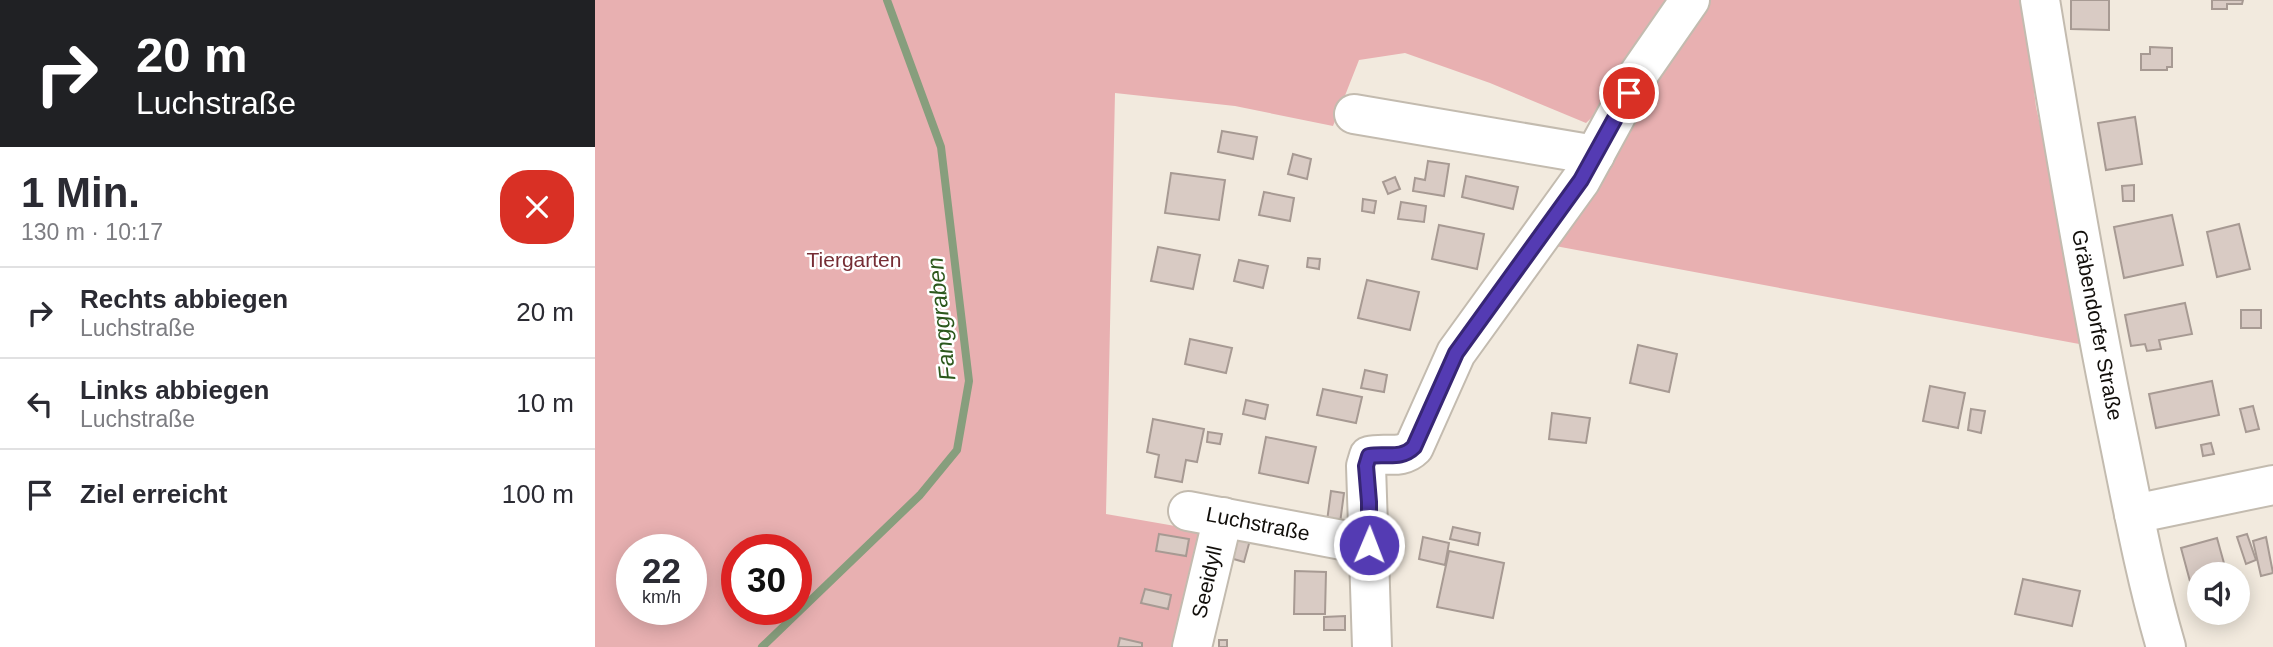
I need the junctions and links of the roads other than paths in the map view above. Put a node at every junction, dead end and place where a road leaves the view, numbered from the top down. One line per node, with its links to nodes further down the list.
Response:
1 (1690, 0): 4 (street)
2 (2040, 0): 7 (street, Gräbendorfer Straße)
3 (1354, 114): 4 (street)
4 (1595, 155): 8 (street)
5 (2273, 485): 7 (street)
6 (1206, 514): 8 (street, Luchstraße); 9 (street, Seeidyll)
7 (2134, 514): 11 (street, Gräbendorfer Straße)
8 (1369, 545): 10 (street)
9 (1192, 647)
10 (1372, 647)
11 (2166, 647)

